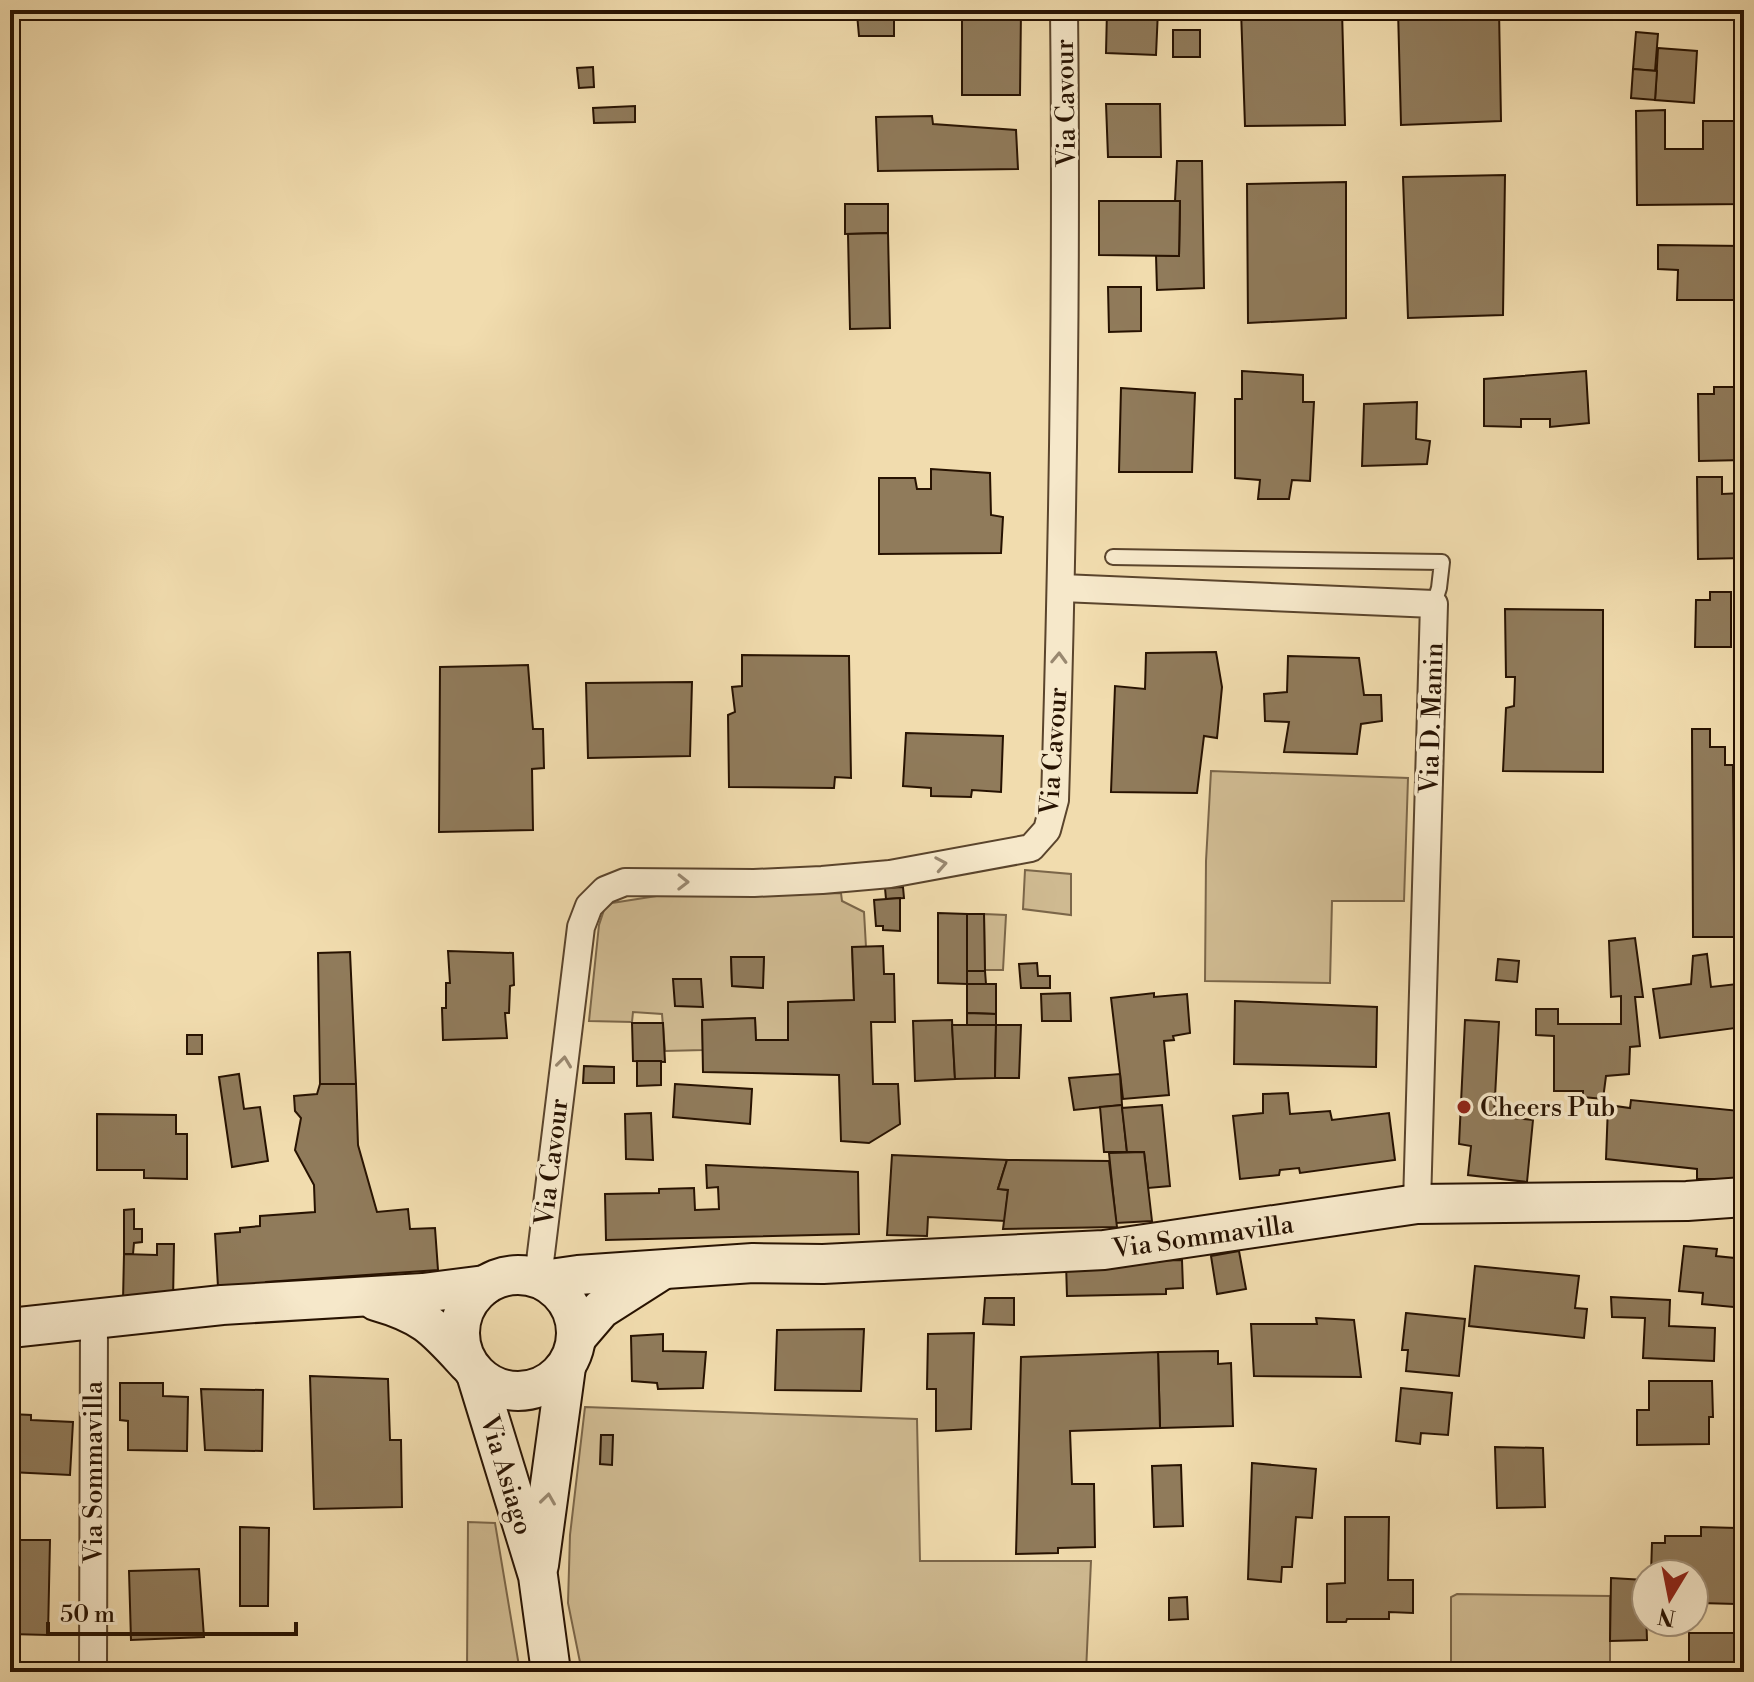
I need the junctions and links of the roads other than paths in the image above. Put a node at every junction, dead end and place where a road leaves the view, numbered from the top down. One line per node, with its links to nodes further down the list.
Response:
1 (1064, 10): 3 (street, Via Cavour)
2 (1113, 557): 4 (lane)
3 (1062, 588): 4 (street, Via D. Manin); 8 (street, Via Cavour, one-way to 3)
4 (1434, 604): 6 (street, Via D. Manin)
5 (1744, 1197): 6 (main road, Via Sommavilla)
6 (1417, 1204): 7 (main road, Via Sommavilla)
7 (661, 1271): 8 (main road, Via Sommavilla); 13 (main road, Via Sommavilla)
8 (540, 1279): 9 (main road, Via Sommavilla); 13 (main road)
9 (485, 1285): 10 (main road, Via Sommavilla); 14 (main road)
10 (362, 1297): 11 (main road, Via Sommavilla); 14 (main road, Via Sommavilla)
11 (94, 1320): 12 (main road, Via Sommavilla); 16 (street, Via Sommavilla)
12 (10, 1328)
13 (572, 1352): 14 (main road, Via Sommavilla); 15 (main road, Via Asiago, one-way to 13)
14 (472, 1369): 15 (main road, Via Asiago)
15 (538, 1576): 17 (main road, Via Asiago)
16 (93, 1672)
17 (551, 1672)

